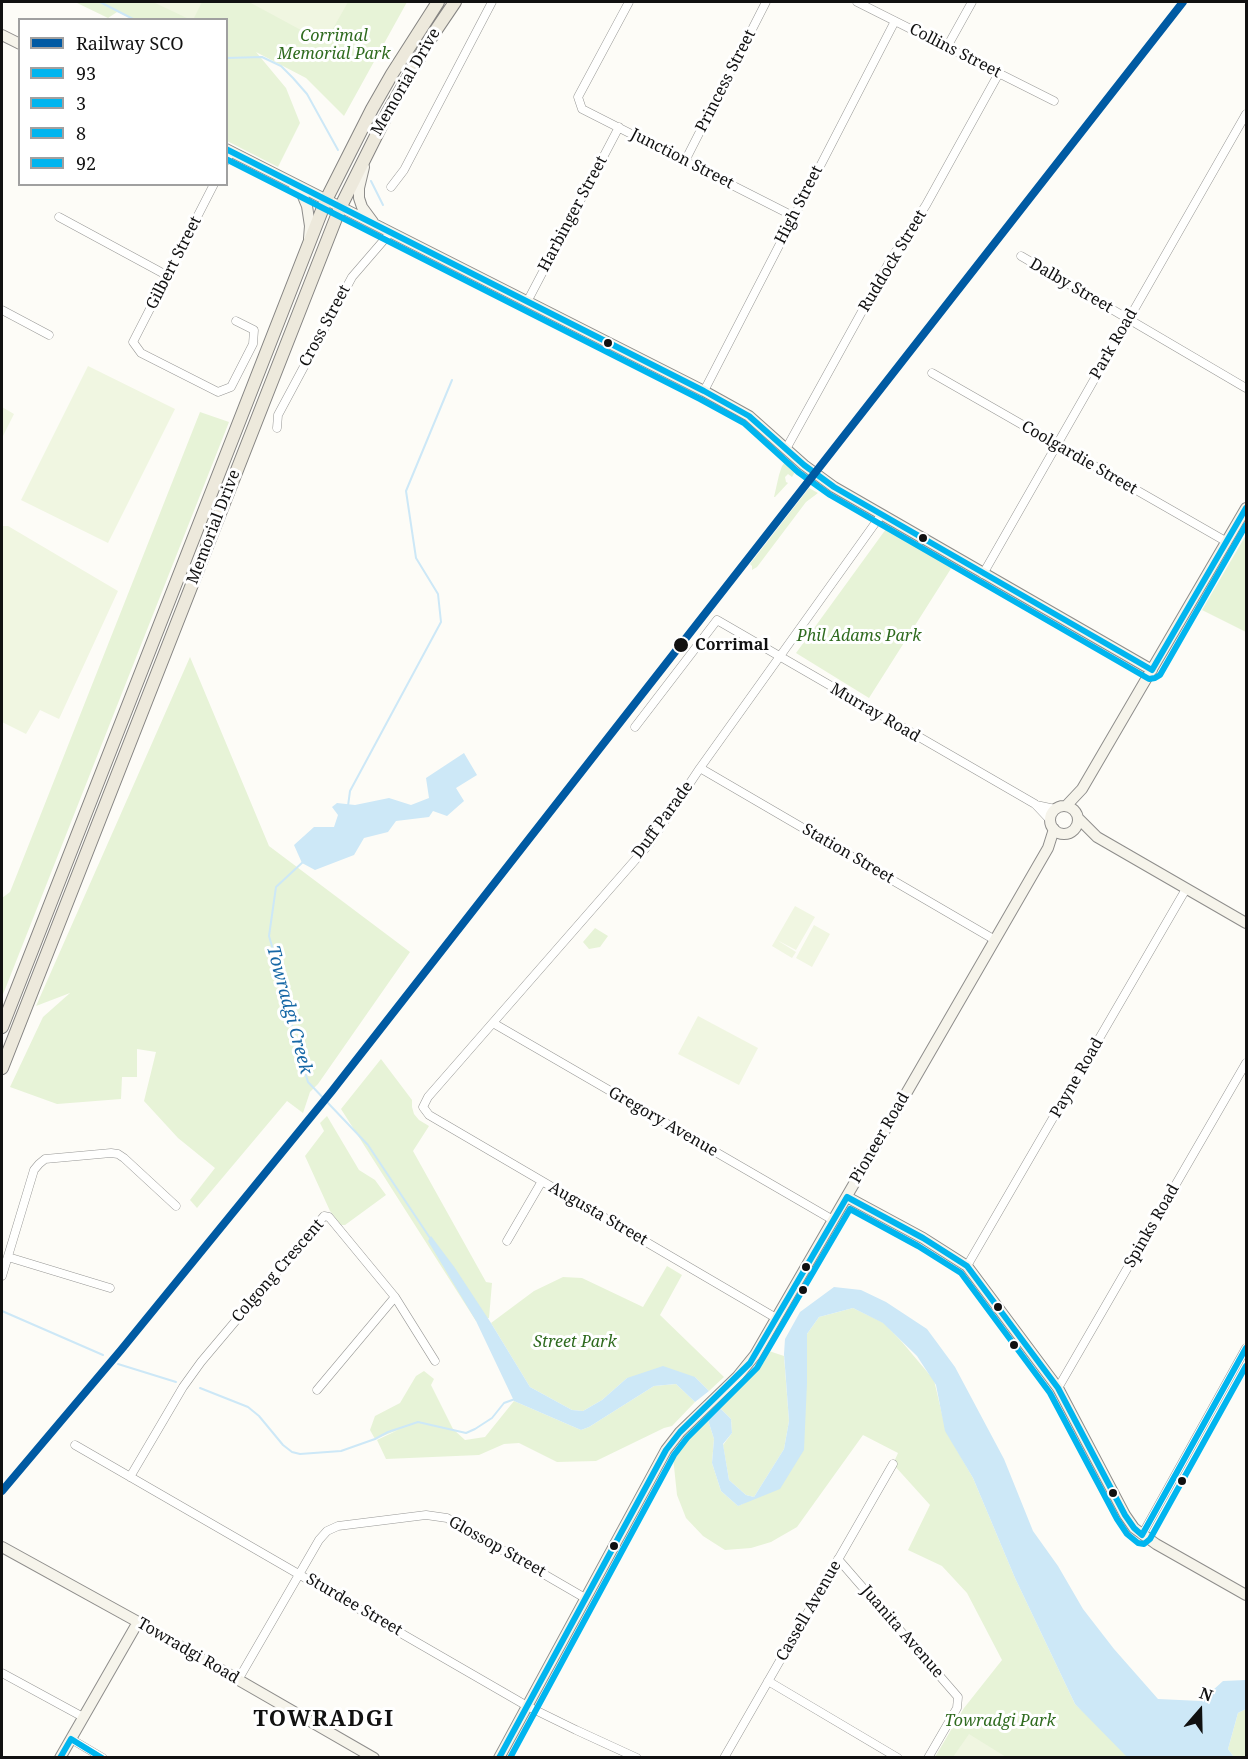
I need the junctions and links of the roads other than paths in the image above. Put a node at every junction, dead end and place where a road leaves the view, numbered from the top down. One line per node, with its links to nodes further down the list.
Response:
1 (438, 2): 22 (main road, Memorial Drive)
2 (455, 2): 16 (main road, Memorial Drive)
3 (492, 2): 21 (street)
4 (629, 2): 15 (street, Junction Street)
5 (766, 2): 18 (street, Princess Street)
6 (857, 2): 8 (street, Collins Street)
7 (972, 2): 11 (street)
8 (895, 21): 11 (street, Collins Street); 24 (street, High Street)
9 (2, 34): 10 (main road)
10 (18, 43)
11 (947, 47): 12 (street, Collins Street)
12 (999, 73): 13 (street, Collins Street); 41 (street, Ruddock Street)
13 (1054, 101)
14 (1246, 114): 33 (street, Park Road)
15 (619, 127): 18 (street, Junction Street); 31 (street, Harbinger Street)
16 (370, 144): 23 (main road, Memorial Drive); 26 (main road)
17 (228, 154): 19 (main road)
18 (685, 161): 24 (street, Junction Street)
19 (289, 181): 22 (main road); 28 (main road)
20 (213, 186): 30 (street, Gilbert Street)
21 (391, 187)
22 (326, 200): 23 (main road); 28 (main road, Memorial Drive)
23 (340, 208): 26 (main road); 65 (main road, Memorial Drive)
24 (793, 216): 38 (street, High Street)
25 (59, 217): 30 (street)
26 (375, 225): 27 (main road)
27 (390, 233): 31 (main road); 39 (street, Cross Street)
28 (308, 247): 63 (main road, Memorial Drive)
29 (1021, 256): 33 (street, Dalby Street)
30 (168, 276): 34 (street, Gilbert Street)
31 (527, 302): 38 (main road)
32 (2, 310): 35 (street)
33 (1128, 319): 37 (street, Dalby Street); 40 (street, Park Road)
34 (236, 321)
35 (49, 335)
36 (932, 373): 40 (street, Coolgardie Street)
37 (1246, 388)
38 (704, 391): 41 (main road)
39 (277, 428)
40 (1056, 445): 44 (street, Coolgardie Street); 45 (street, Park Road)
41 (786, 449): 43 (main road)
42 (1246, 508): 44 (main road)
43 (881, 514): 45 (main road); 46 (street, Duff Parade)
44 (1227, 542): 47 (main road)
45 (983, 573): 47 (main road)
46 (779, 657): 48 (street, Murray Road); 49 (street, Duff Parade); 51 (street, Murray Road)
47 (1152, 670): 50 (main road)
48 (635, 727)
49 (700, 768): 61 (street, Station Street); 62 (street, Duff Parade)
50 (1082, 789): 52 (main road); 54 (main road)
51 (1035, 804): 53 (street, Murray Road); 55 (street, Murray Road)
52 (1066, 806): 53 (main road); 54 (main road)
53 (1055, 809): 55 (main road)
54 (1078, 816): 56 (main road); 57 (main road)
55 (1052, 824): 56 (main road); 58 (main road, Pioneer Road)
56 (1069, 832): 57 (main road); 58 (main road, Pioneer Road)
57 (1097, 837): 59 (main road)
58 (1048, 848): 61 (main road, Pioneer Road)
59 (1186, 889): 60 (main road); 73 (street, Payne Road)
60 (1246, 923)
61 (995, 940): 68 (main road, Pioneer Road)
62 (493, 1023): 66 (street, Duff Parade); 70 (street, Gregory Avenue)
63 (2, 1027)
64 (1246, 1063): 80 (street, Spinks Road)
65 (2, 1068)
66 (423, 1107): 67 (street, Augusta Street)
67 (542, 1181): 71 (street); 77 (street, Augusta Street)
68 (847, 1197): 70 (main road, Pioneer Road); 73 (main road)
69 (176, 1206): 72 (street)
70 (833, 1220): 77 (main road, Pioneer Road)
71 (507, 1241)
72 (8, 1257): 74 (street); 75 (street)
73 (967, 1266): 80 (main road)
74 (2, 1275)
75 (110, 1288)
76 (395, 1297): 79 (street, Colgong Crescent); 81 (street); 84 (street, Colgong Crescent)
77 (776, 1318): 90 (main road, Pioneer Road)
78 (1246, 1347): 85 (street)
79 (435, 1361)
80 (1058, 1388): 85 (main road)
81 (317, 1390)
82 (75, 1445): 84 (street, Sturdee Street)
83 (893, 1464): 87 (street, Cassell Avenue)
84 (130, 1477): 88 (street, Sturdee Street)
85 (1142, 1535): 89 (main road)
86 (2, 1547): 91 (main road, Towradgi Road)
87 (838, 1559): 94 (street, Cassell Avenue); 105 (street, Juanita Avenue)
88 (299, 1573): 90 (street, Glossop Street); 93 (street, Glossop Street); 95 (street, Sturdee Street)
89 (1246, 1595)
90 (585, 1598): 95 (main road, Pioneer Road)
91 (138, 1622): 93 (main road, Towradgi Road); 96 (main road)
92 (2, 1673): 96 (street)
93 (238, 1680): 100 (main road, Towradgi Road)
94 (768, 1681): 103 (street, Cassell Avenue); 104 (street)
95 (527, 1706): 101 (main road, Pioneer Road); 102 (street, Sturdee Street)
96 (83, 1718): 97 (main road)
97 (71, 1739): 98 (main road); 99 (street)
98 (60, 1758)
99 (103, 1758)
100 (374, 1758)
101 (499, 1758)
102 (637, 1758)
103 (724, 1758)
104 (898, 1758)
105 (928, 1758)

